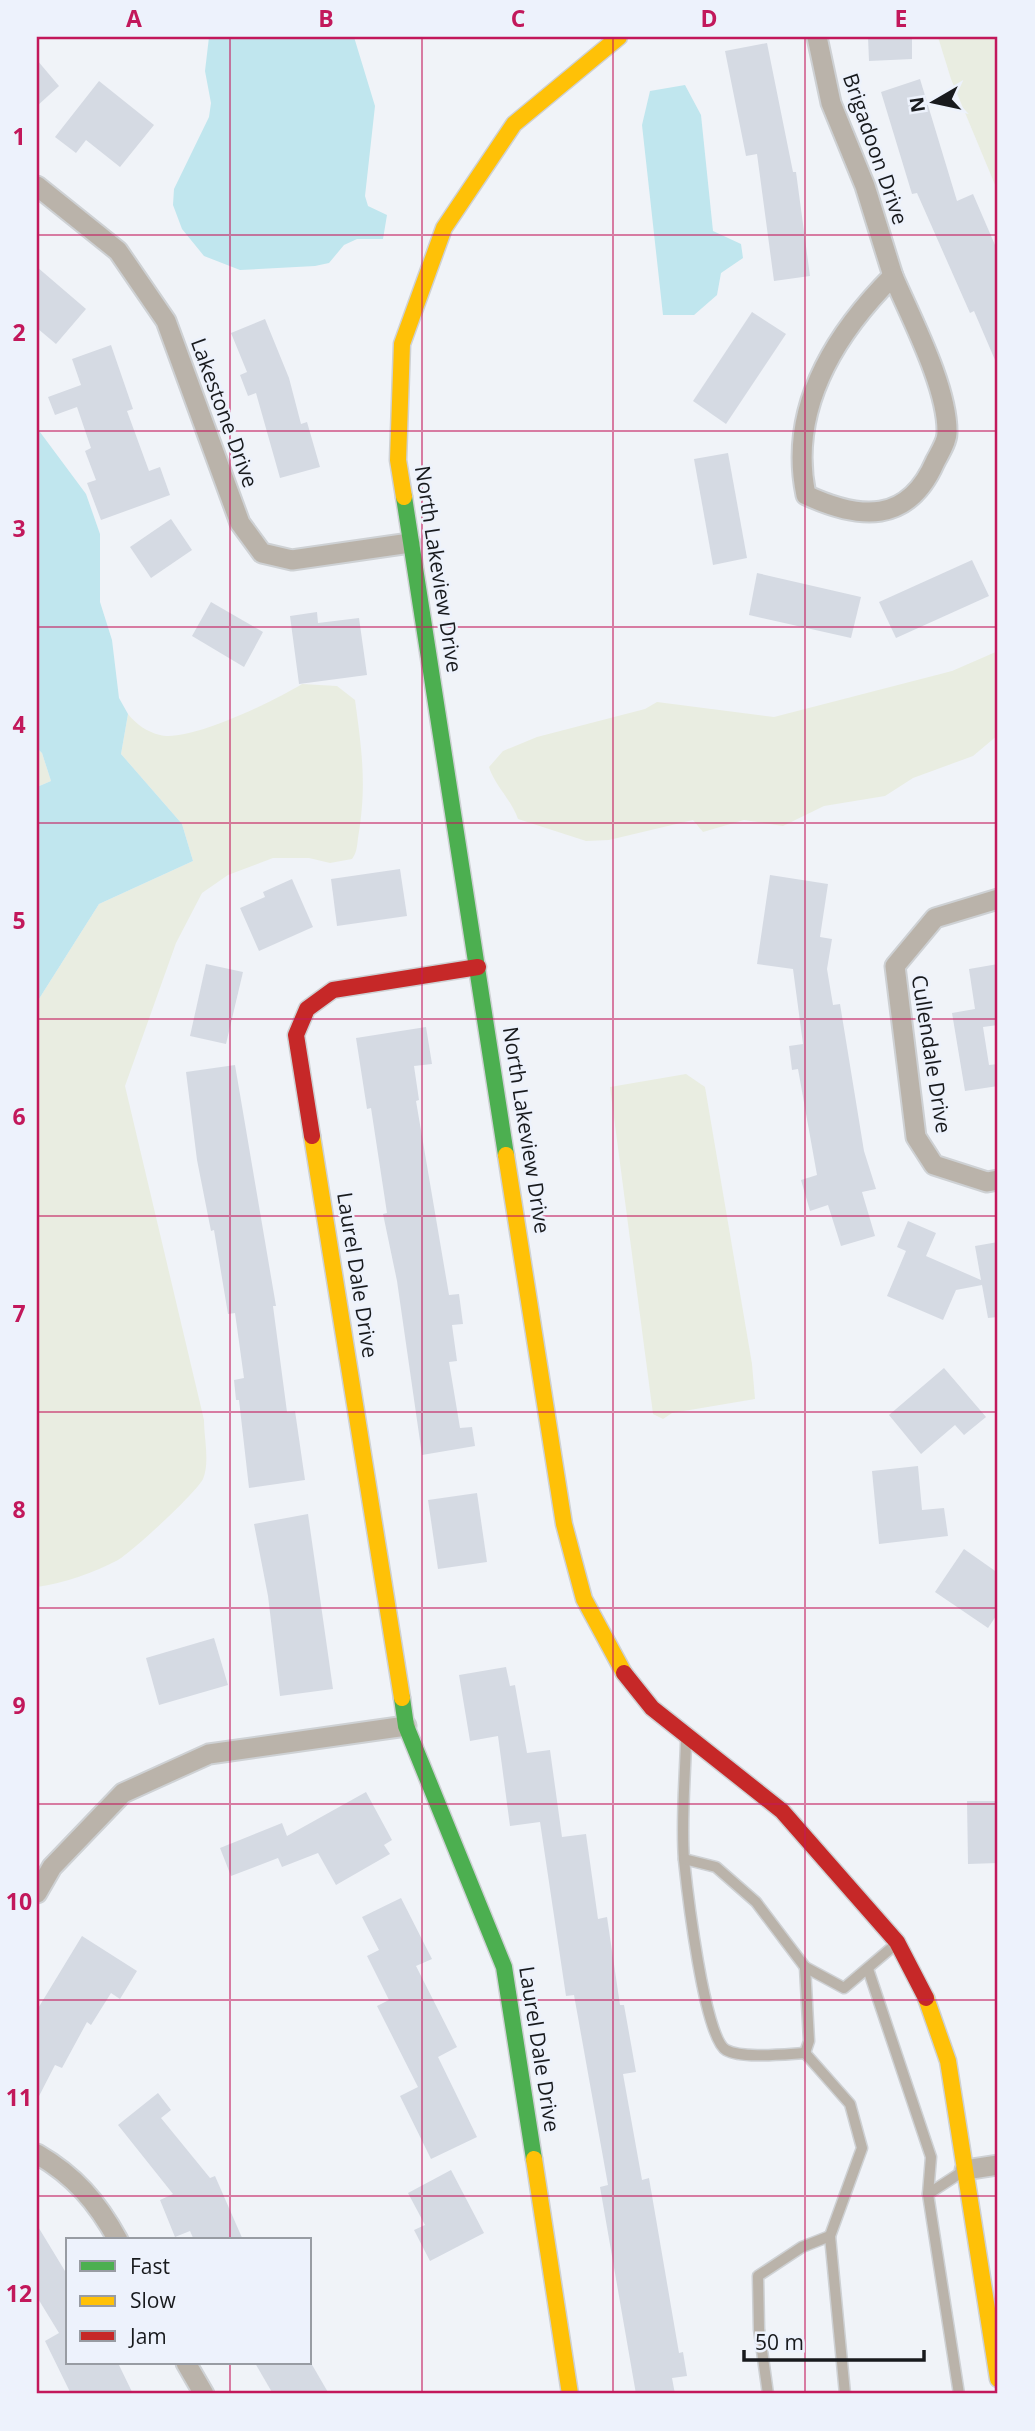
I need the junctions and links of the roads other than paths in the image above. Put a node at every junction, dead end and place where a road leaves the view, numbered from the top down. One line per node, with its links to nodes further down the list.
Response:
1 (619, 37): 5 (street, North Lakeview Drive)
2 (817, 37): 4 (street, Brigadoon Drive)
3 (37, 186): 5 (street, Lakestone Drive)
4 (893, 276): 4 (street, Brigadoon Drive)
5 (410, 543): 7 (street, North Lakeview Drive)
6 (998, 899): 8 (street, Cullendale Drive)
7 (478, 967): 9 (street, Laurel Dale Drive); 10 (street, North Lakeview Drive)
8 (998, 1180)
9 (406, 1726): 12 (street); 26 (street, Laurel Dale Drive)
10 (686, 1735): 11 (lane); 13 (street, North Lakeview Drive)
11 (684, 1859): 14 (lane); 16 (lane)
12 (37, 1893)
13 (897, 1942): 15 (lane); 19 (street, North Lakeview Drive)
14 (805, 1967): 15 (lane); 16 (lane)
15 (868, 1969): 20 (lane)
16 (805, 2053): 21 (lane)
17 (37, 2154): 22 (street)
18 (998, 2165): 19 (street)
19 (965, 2170): 20 (lane); 24 (street, North Lakeview Drive)
20 (928, 2194): 29 (lane)
21 (830, 2236): 27 (lane); 28 (lane)
22 (117, 2238)
23 (187, 2364): 25 (street)
24 (998, 2379)
25 (204, 2394)
26 (570, 2394)
27 (768, 2394)
28 (845, 2394)
29 (959, 2394)

